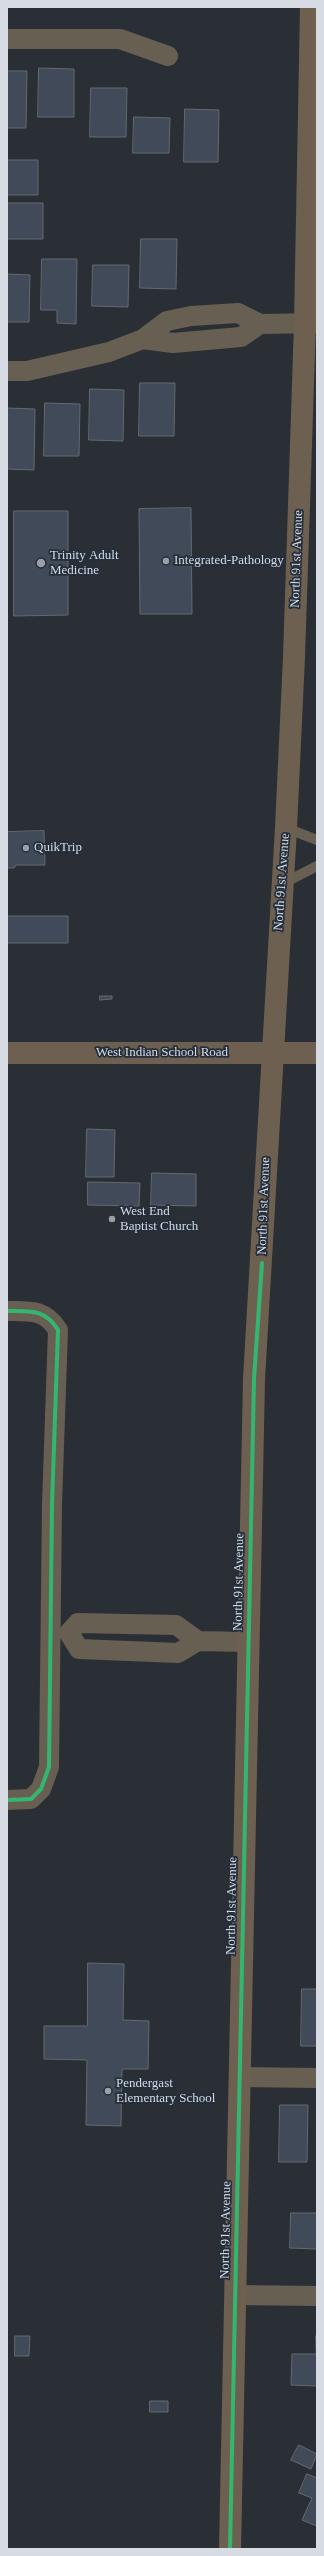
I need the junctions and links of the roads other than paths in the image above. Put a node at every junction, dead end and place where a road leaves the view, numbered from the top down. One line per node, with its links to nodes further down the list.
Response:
1 (311, 7): 4 (main road, North 91st Avenue)
2 (7, 39): 3 (street)
3 (168, 56)
4 (311, 323): 5 (street); 6 (main road, North 91st Avenue)
5 (7, 371)
6 (286, 828): 7 (lane); 9 (main road, North 91st Avenue)
7 (317, 840)
8 (317, 866): 9 (lane)
9 (282, 884): 11 (main road, North 91st Avenue)
10 (7, 1053): 11 (main road, West Indian School Road)
11 (272, 1053): 12 (main road, West Indian School Road); 17 (main road, North 91st Avenue)
12 (317, 1053)
13 (7, 1311): 14 (street)
14 (49, 1631): 15 (street); 18 (street)
15 (69, 1633): 16 (street); 16 (street)
16 (198, 1640): 17 (street)
17 (248, 1642): 19 (main road, North 91st Avenue)
18 (7, 1800)
19 (239, 2077): 20 (street); 21 (main road, North 91st Avenue)
20 (317, 2078)
21 (235, 2295): 22 (street); 23 (main road, North 91st Avenue)
22 (317, 2296)
23 (230, 2549)

